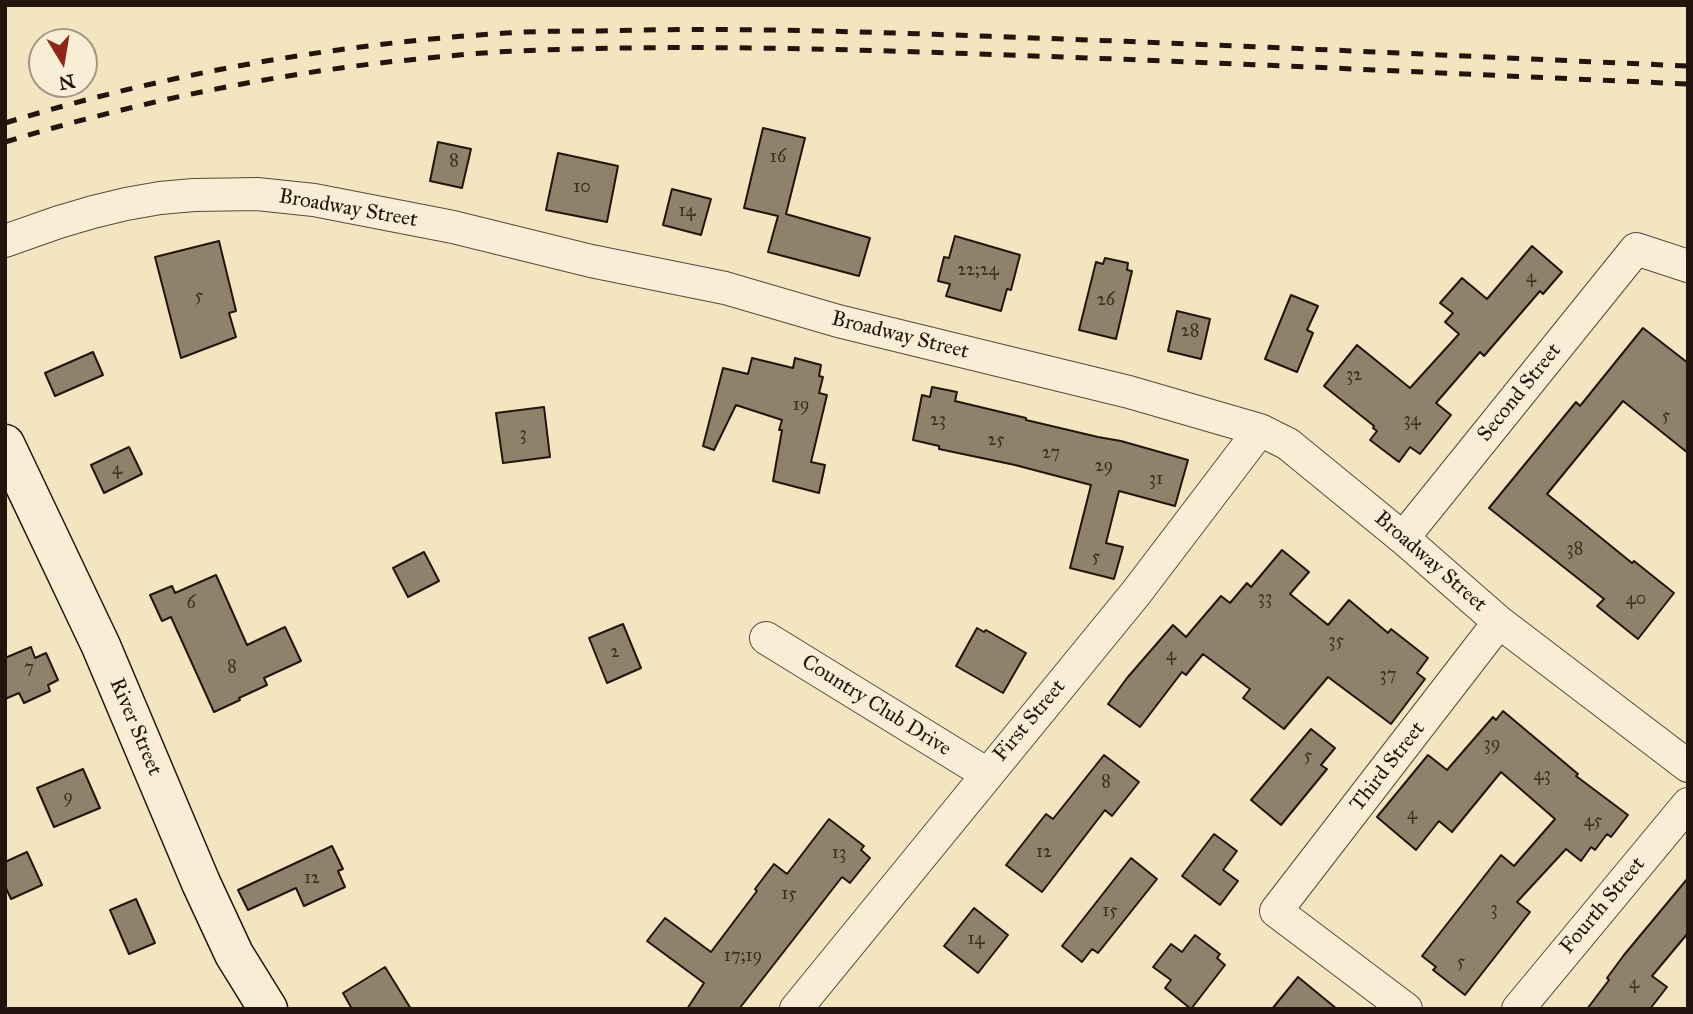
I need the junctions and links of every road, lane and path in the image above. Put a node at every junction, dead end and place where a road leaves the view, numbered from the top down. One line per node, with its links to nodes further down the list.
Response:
1 (5, 241): 3 (street, Broadway Street)
2 (1688, 266): 5 (street, Second Street)
3 (1260, 430): 5 (street, Broadway Street); 9 (street, First Street)
4 (5, 444): 11 (main road, River Street)
5 (1403, 538): 6 (street, Broadway Street)
6 (1499, 622): 8 (street, Broadway Street); 13 (street, Third Street)
7 (765, 638): 9 (street, Country Club Drive)
8 (1688, 766)
9 (987, 774): 12 (street, First Street)
10 (1688, 804): 14 (street, Fourth Street)
11 (268, 1009)
12 (796, 1009)
13 (1406, 1009)
14 (1518, 1009)

